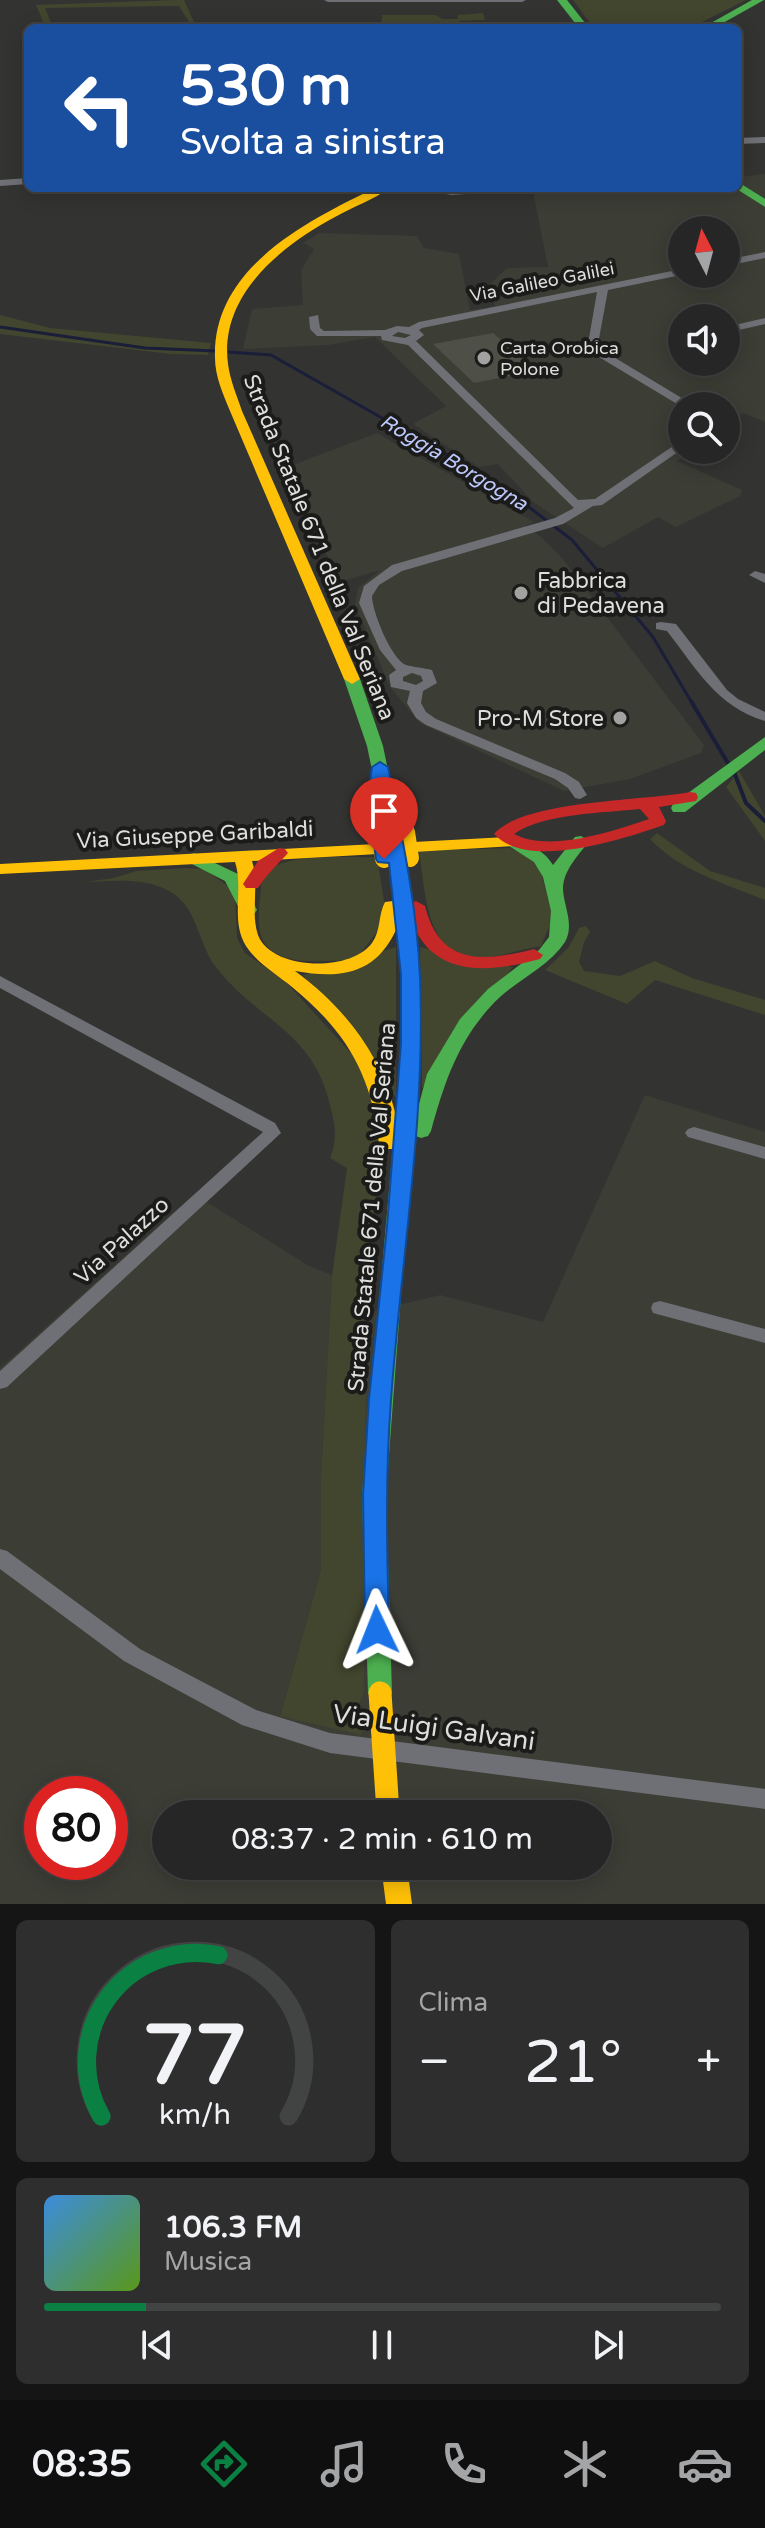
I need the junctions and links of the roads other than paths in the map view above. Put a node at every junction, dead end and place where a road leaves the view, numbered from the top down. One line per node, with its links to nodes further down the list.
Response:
1 (328, 0): 2 (street)
2 (455, 0): 3 (street)
3 (522, 0)
4 (759, 0): 5 (main road)
5 (714, 24)
6 (765, 140): 7 (street)
7 (742, 141)
8 (24, 181): 9 (street)
9 (0, 183)
10 (742, 188): 12 (main road)
11 (376, 192): 33 (main road, Strada Statale 671 della Val Seriana)
12 (765, 204)
13 (765, 255): 14 (street)
14 (740, 260)
15 (668, 275): 16 (street, Via Galileo Galilei)
16 (603, 288): 20 (street, Via Galileo Galilei); 21 (street)
17 (314, 317): 20 (street)
18 (765, 321): 19 (street)
19 (740, 327)
20 (411, 336): 23 (street)
21 (668, 394)
22 (668, 454): 23 (street)
23 (588, 505): 27 (street)
24 (661, 626): 25 (street)
25 (764, 716)
26 (765, 742): 29 (main road, Via Giuseppe Garibaldi)
27 (580, 795): 28 (street); 30 (street)
28 (616, 807): 29 (main road, Via Giuseppe Garibaldi); 30 (main road, Via Giuseppe Garibaldi)
29 (652, 814): 32 (main road, Via Giuseppe Garibaldi)
30 (571, 815): 31 (main road, Via Giuseppe Garibaldi)
31 (509, 840): 32 (main road, Via Giuseppe Garibaldi); 33 (main road, Via Giuseppe Garibaldi); 40 (main road)
32 (581, 841): 40 (main road)
33 (395, 846): 34 (main road, Via Giuseppe Garibaldi); 42 (main road); 43 (main road); 48 (main road, Strada Statale 671 della Val Seriana)
34 (279, 853): 35 (main road, Via Giuseppe Garibaldi); 39 (main road)
35 (241, 855): 36 (main road, Via Giuseppe Garibaldi); 38 (main road); 39 (main road)
36 (194, 858): 37 (main road, Via Giuseppe Garibaldi); 38 (main road)
37 (0, 869)
38 (232, 878): 41 (main road)
39 (252, 884): 41 (main road)
40 (555, 886): 42 (main road)
41 (249, 912): 43 (main road)
42 (550, 948): 48 (main road)
43 (265, 956): 48 (main road)
44 (0, 981): 50 (street, Via Palazzo)
45 (694, 1133): 46 (street)
46 (765, 1153)
47 (660, 1308): 49 (street)
48 (387, 1318): 53 (main road, Strada Statale 671 della Val Seriana, bridge)
49 (765, 1336)
50 (0, 1382)
51 (0, 1557): 52 (street, Via Luigi Galvani)
52 (765, 1799)
53 (388, 1800)
54 (396, 1880): 55 (main road)
55 (399, 1904)

